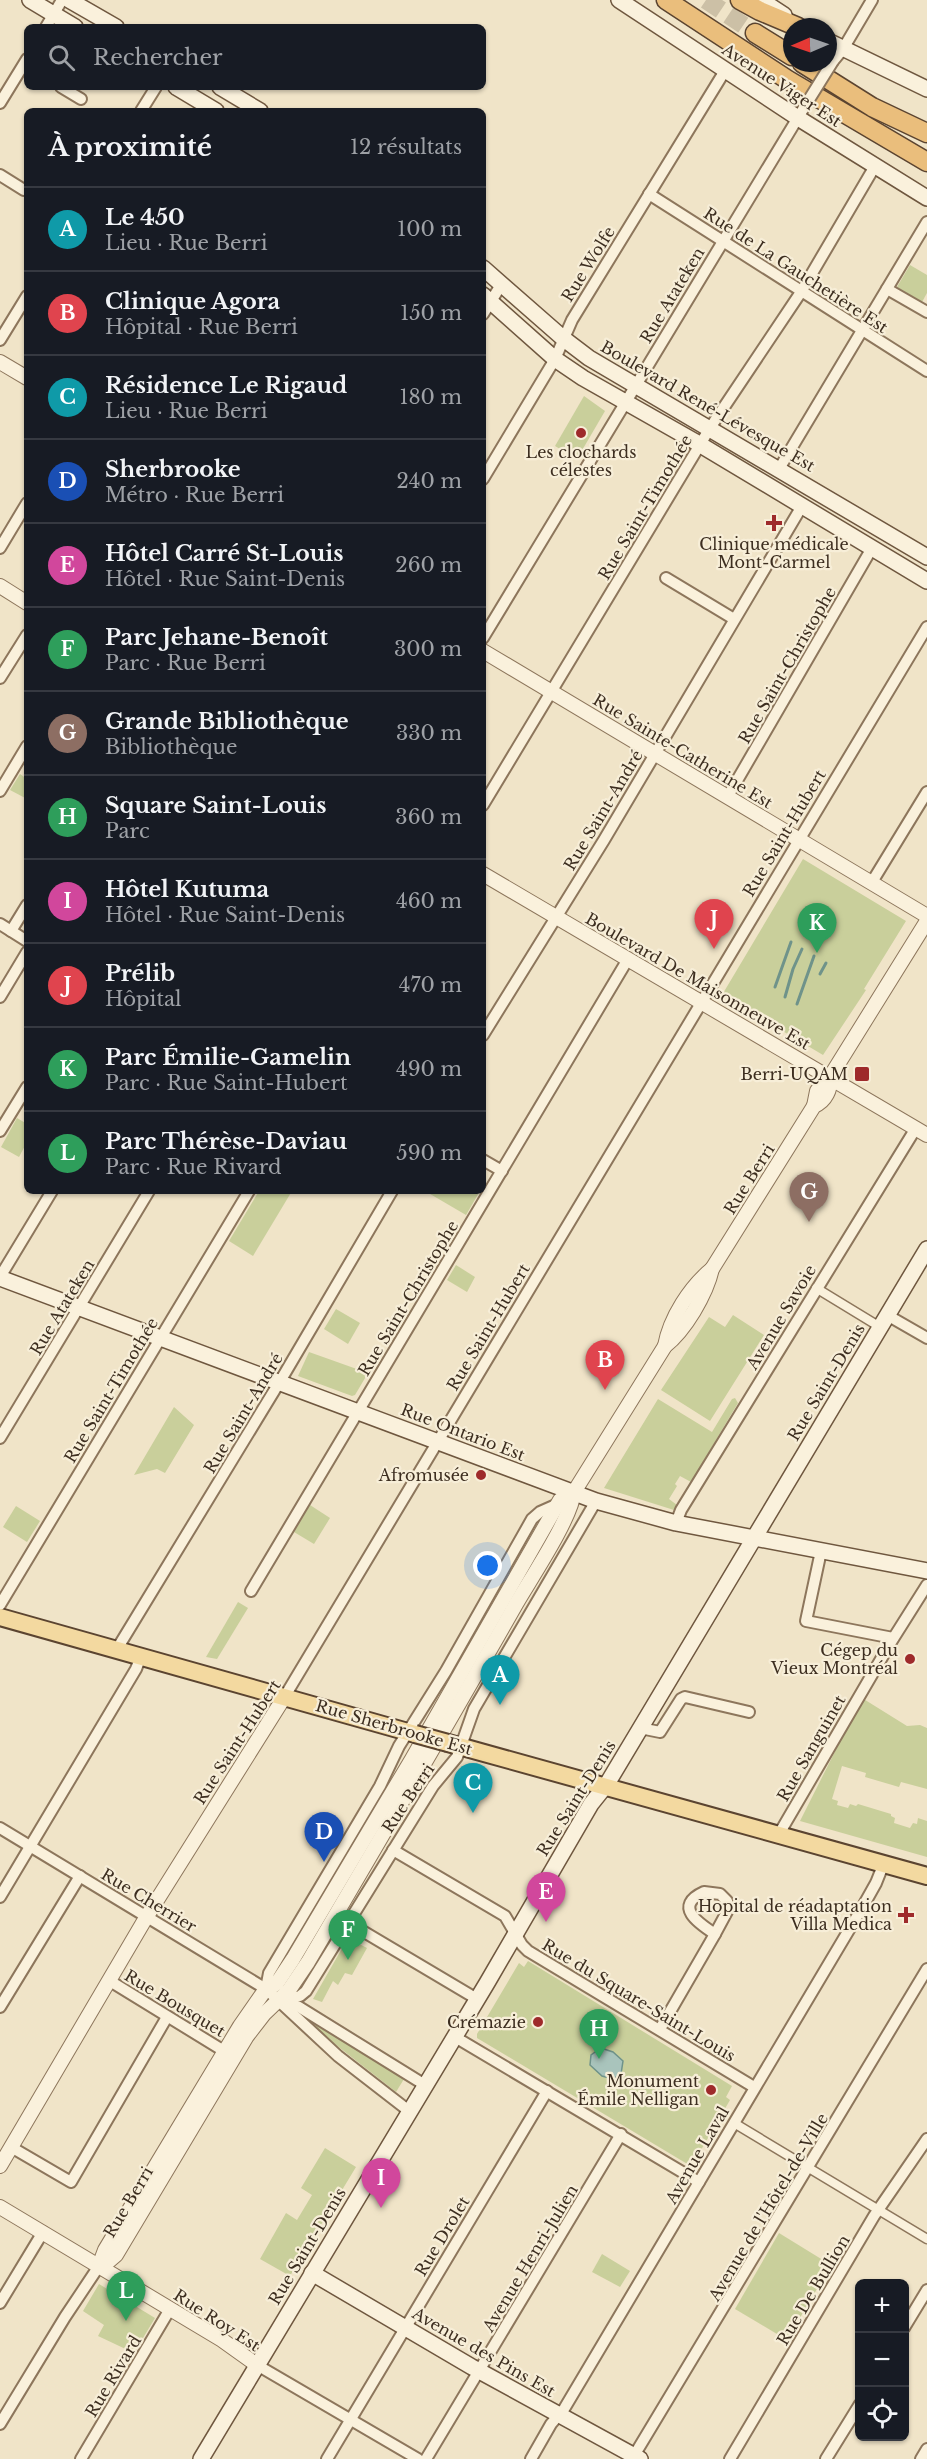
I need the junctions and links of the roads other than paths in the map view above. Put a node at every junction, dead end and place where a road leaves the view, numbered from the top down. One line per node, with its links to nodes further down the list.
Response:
1 (30, 0): 10 (main road)
2 (62, 0): 10 (street)
3 (69, 0): 11 (main road)
4 (619, 0): 20 (main road, Avenue Viger Est)
5 (666, 0): 35 (highway)
6 (740, 0): 12 (highway)
7 (872, 0): 15 (street, Rue Atateken)
8 (767, 2): 9 (main road)
9 (783, 19)
10 (50, 21)
11 (111, 24)
12 (783, 25)
13 (755, 33): 16 (highway)
14 (837, 46): 15 (main road)
15 (843, 49): 17 (street, Rue Atateken); 23 (main road)
16 (783, 51)
17 (837, 55)
18 (24, 66): 29 (street)
19 (837, 67): 34 (highway)
20 (726, 69): 33 (main road, Avenue Viger Est); 39 (street, Rue Wolfe)
21 (816, 72): 34 (highway)
22 (824, 72): 33 (street, Rue Atateken, bridge)
23 (926, 84)
24 (67, 90): 28 (street)
25 (154, 90): 30 (street)
26 (181, 90): 31 (main road)
27 (225, 90): 32 (main road)
28 (81, 99)
29 (0, 103)
30 (143, 108)
31 (211, 108)
32 (255, 108)
33 (801, 112): 36 (main road, Avenue Viger Est); 42 (street, Rue Atateken)
34 (927, 132)
35 (927, 162)
36 (875, 166): 40 (main road, Avenue Viger Est); 46 (street, Rue Saint-Timothée)
37 (0, 175): 38 (street)
38 (24, 190)
39 (649, 194): 42 (street, Rue de La Gauchetière Est); 52 (street, Rue Wolfe)
40 (927, 198)
41 (927, 222): 45 (street)
42 (723, 240): 46 (street, Rue de La Gauchetière Est); 57 (street, Rue Atateken)
43 (486, 271): 44 (main road, Boulevard René-Lévesque Est)
44 (501, 285): 48 (street); 52 (main road, Boulevard René-Lévesque Est)
45 (887, 289): 49 (street); 50 (street)
46 (801, 292): 50 (street, Rue de La Gauchetière Est); 59 (street, Rue Saint-Timothée)
47 (24, 301): 51 (street)
48 (486, 304): 53 (main road)
49 (927, 312)
50 (862, 331): 55 (street, Rue de La Gauchetière Est); 61 (street)
51 (0, 339)
52 (564, 339): 53 (street, Rue Wolfe); 57 (main road, Boulevard René-Lévesque Est)
53 (555, 358): 58 (main road); 62 (street, Rue Wolfe)
54 (0, 362): 56 (street)
55 (927, 371)
56 (24, 376)
57 (636, 385): 58 (street, Rue Atateken); 59 (main road, Boulevard René-Lévesque Est)
58 (625, 402): 60 (main road); 74 (street, Rue Atateken)
59 (710, 428): 60 (street, Rue Saint-Timothée); 61 (main road, Boulevard René-Lévesque Est)
60 (700, 445): 63 (main road); 78 (street, Rue Saint-Timothée)
61 (779, 469): 67 (main road, Boulevard René-Lévesque Est)
62 (486, 474)
63 (802, 506): 66 (main road); 72 (street, Rue Saint-André)
64 (24, 508): 65 (street)
65 (0, 548)
66 (872, 548): 69 (main road); 83 (street, Rue Saint-Christophe)
67 (927, 557)
68 (666, 578): 72 (street)
69 (927, 581)
70 (0, 586): 71 (street)
71 (24, 601)
72 (734, 619): 80 (street, Rue Saint-André)
73 (927, 627): 85 (street, Rue Saint-Hubert)
74 (486, 633)
75 (24, 640): 77 (street)
76 (486, 653): 78 (street, Rue Sainte-Catherine Est)
77 (0, 678)
78 (551, 692): 80 (street, Rue Sainte-Catherine Est); 84 (street, Rue Saint-Timothée)
79 (24, 751): 81 (street)
80 (654, 754): 83 (street, Rue Sainte-Catherine Est); 89 (street, Rue Saint-André)
81 (0, 791)
82 (927, 792): 87 (street)
83 (728, 796): 85 (street, Rue Sainte-Catherine Est)
84 (486, 800)
85 (799, 839): 87 (street, Rue Sainte-Catherine Est); 97 (street, Rue Saint-Hubert)
86 (486, 876): 89 (street, Boulevard De Maisonneuve Est)
87 (872, 882): 90 (street, Rue Sainte-Catherine Est)
88 (24, 910): 92 (street)
89 (555, 917): 95 (street, Boulevard De Maisonneuve Est); 98 (street, Rue Saint-André)
90 (927, 919): 99 (street, Rue Berri)
91 (0, 924): 92 (street)
92 (11, 931): 93 (street)
93 (24, 939)
94 (24, 957): 96 (street)
95 (628, 958): 97 (street, Boulevard De Maisonneuve Est); 104 (street, Rue Saint-Christophe)
96 (0, 997)
97 (703, 1001): 99 (street, Boulevard De Maisonneuve Est); 119 (street, Rue Saint-Hubert)
98 (486, 1030)
99 (830, 1077): 102 (street, Boulevard De Maisonneuve Est); 120 (street, Rue Berri)
100 (24, 1092): 101 (street)
101 (0, 1131)
102 (921, 1132): 111 (street, Avenue Savoie)
103 (486, 1162): 104 (street)
104 (502, 1171): 117 (street, Rue Saint-Christophe)
105 (50, 1194): 110 (street)
106 (147, 1194): 112 (street, Rue Atateken)
107 (247, 1194): 114 (street, Rue Saint-Timothée)
108 (390, 1194): 116 (street, Rue Saint-André)
109 (927, 1249): 113 (main road, Rue Saint-Denis)
110 (0, 1277): 112 (main road, Rue Ontario Est)
111 (816, 1288): 113 (street); 123 (street, Avenue Savoie)
112 (79, 1307): 114 (main road, Rue Ontario Est); 118 (street, Rue Atateken)
113 (884, 1321): 115 (street); 124 (main road, Rue Saint-Denis)
114 (160, 1337): 116 (main road, Rue Ontario Est); 129 (street, Rue Saint-Timothée)
115 (927, 1338)
116 (279, 1383): 117 (main road, Rue Ontario Est); 132 (street, Rue Saint-André)
117 (358, 1412): 119 (main road, Rue Ontario Est); 128 (street, Rue Saint-Christophe)
118 (1, 1436)
119 (439, 1443): 120 (main road, Rue Ontario Est); 134 (street, Rue Saint-Hubert)
120 (574, 1492): 121 (main road, Rue Ontario Est); 122 (street, Rue Berri); 156 (street, Rue Berri)
121 (596, 1501): 123 (main road, Rue Ontario Est); 138 (street, Rue Berri)
122 (558, 1504): 137 (street, Rue Berri); 154 (street, Rue Berri)
123 (676, 1523): 124 (main road, Rue Ontario Est)
124 (753, 1538): 125 (main road, Rue Ontario Est); 136 (main road, Rue Saint-Denis)
125 (821, 1551): 126 (main road, Rue Ontario Est); 131 (street)
126 (927, 1571)
127 (927, 1585): 131 (street, Rue Sanguinet)
128 (251, 1591)
129 (0, 1605)
130 (0, 1617): 132 (main road, Rue Sherbrooke Est)
131 (893, 1638): 141 (street, Rue Sanguinet)
132 (117, 1649): 133 (main road, Rue Sherbrooke Est)
133 (141, 1656): 134 (main road, Rue Sherbrooke Est); 142 (street)
134 (285, 1696): 137 (main road, Rue Sherbrooke Est); 148 (street, Rue Saint-Hubert)
135 (749, 1712): 136 (street)
136 (640, 1728): 139 (main road, Rue Saint-Denis)
137 (412, 1733): 138 (main road, Rue Sherbrooke Est, bridge); 154 (street, Rue Berri)
138 (455, 1745): 139 (main road, Rue Sherbrooke Est); 143 (street, Rue Berri)
139 (606, 1786): 141 (main road, Rue Sherbrooke Est); 150 (main road, Rue Saint-Denis)
140 (0, 1828): 142 (street, Rue Cherrier)
141 (779, 1834): 144 (main road, Rue Sherbrooke Est)
142 (31, 1846): 145 (street, Rue Cherrier); 147 (street)
143 (393, 1850): 149 (street, Rue Berri); 150 (street, Rue du Square-Saint-Louis)
144 (884, 1863): 146 (main road, Rue Sherbrooke Est); 163 (street, Avenue Laval)
145 (80, 1876): 148 (street, Rue Cherrier); 157 (street)
146 (927, 1876)
147 (0, 1897)
148 (147, 1916): 153 (street, Rue Saint-Hubert); 154 (street, Rue Cherrier)
149 (349, 1923): 155 (street); 156 (street, Rue Berri)
150 (516, 1932): 155 (main road, Rue Saint-Denis); 159 (street, Rue du Square-Saint-Louis)
151 (716, 1934): 159 (street)
152 (927, 1969): 171 (street, Avenue de l'Hôtel-de-Ville)
153 (110, 1981): 158 (street, Rue Bousquet); 169 (street, Rue Saint-Hubert)
154 (266, 1989): 156 (street, Rue Cherrier); 161 (street, Rue Berri)
155 (477, 1999): 160 (main road, Rue Saint-Denis)
156 (280, 2001): 162 (street, Rue Cherrier); 165 (street, Rue Cherrier); 177 (street, Rue Berri)
157 (0, 2007)
158 (167, 2017): 161 (street, Rue Bousquet); 169 (street)
159 (660, 2029): 163 (street, Rue du Square-Saint-Louis)
160 (454, 2037): 162 (main road, Rue Saint-Denis); 164 (street)
161 (224, 2051): 177 (street, Rue Berri)
162 (425, 2085): 165 (main road, Rue Saint-Denis)
163 (754, 2087): 166 (street, Avenue Laval)
164 (547, 2091): 167 (street); 183 (street, Rue Drolet)
165 (409, 2111): 178 (main road, Rue Saint-Denis)
166 (734, 2123): 171 (street); 172 (street, Avenue Laval)
167 (621, 2134): 172 (street); 185 (street, Avenue Henri-Julien)
168 (927, 2139): 174 (street, Rue De Bullion)
169 (11, 2147): 170 (street, Rue Saint-Hubert)
170 (0, 2166)
171 (809, 2168): 174 (street); 191 (street, Avenue de l'Hôtel-de-Ville)
172 (699, 2182): 187 (street, Avenue Laval)
173 (0, 2207): 175 (street, Rue Roy Est)
174 (878, 2210): 176 (street); 198 (street, Rue De Bullion)
175 (42, 2232): 177 (street, Rue Roy Est); 180 (street)
176 (927, 2239)
177 (99, 2266): 181 (street, Rue Roy Est); 189 (street, Rue Berri)
178 (312, 2273): 183 (main road, Avenue des Pins Est); 184 (main road, Rue Saint-Denis)
179 (927, 2290): 182 (street)
180 (0, 2303)
181 (170, 2309): 184 (street, Rue Roy Est); 192 (street, Rue Rivard)
182 (909, 2320)
183 (405, 2327): 185 (main road, Avenue des Pins Est); 188 (street, Rue Drolet)
184 (257, 2366): 188 (street, Rue Roy Est); 193 (main road, Rue Saint-Denis)
185 (480, 2371): 187 (main road, Avenue des Pins Est); 196 (street, Avenue Henri-Julien)
186 (855, 2412): 199 (street)
187 (560, 2415): 191 (main road, Avenue des Pins Est); 197 (street, Avenue Laval)
188 (350, 2420): 194 (street, Rue Drolet); 195 (street, Rue Roy Est)
189 (0, 2424)
190 (927, 2449): 200 (street)
191 (635, 2458)
192 (81, 2459)
193 (201, 2459)
194 (327, 2459)
195 (418, 2459)
196 (426, 2459)
197 (531, 2459)
198 (730, 2459)
199 (826, 2459)
200 (921, 2459)

